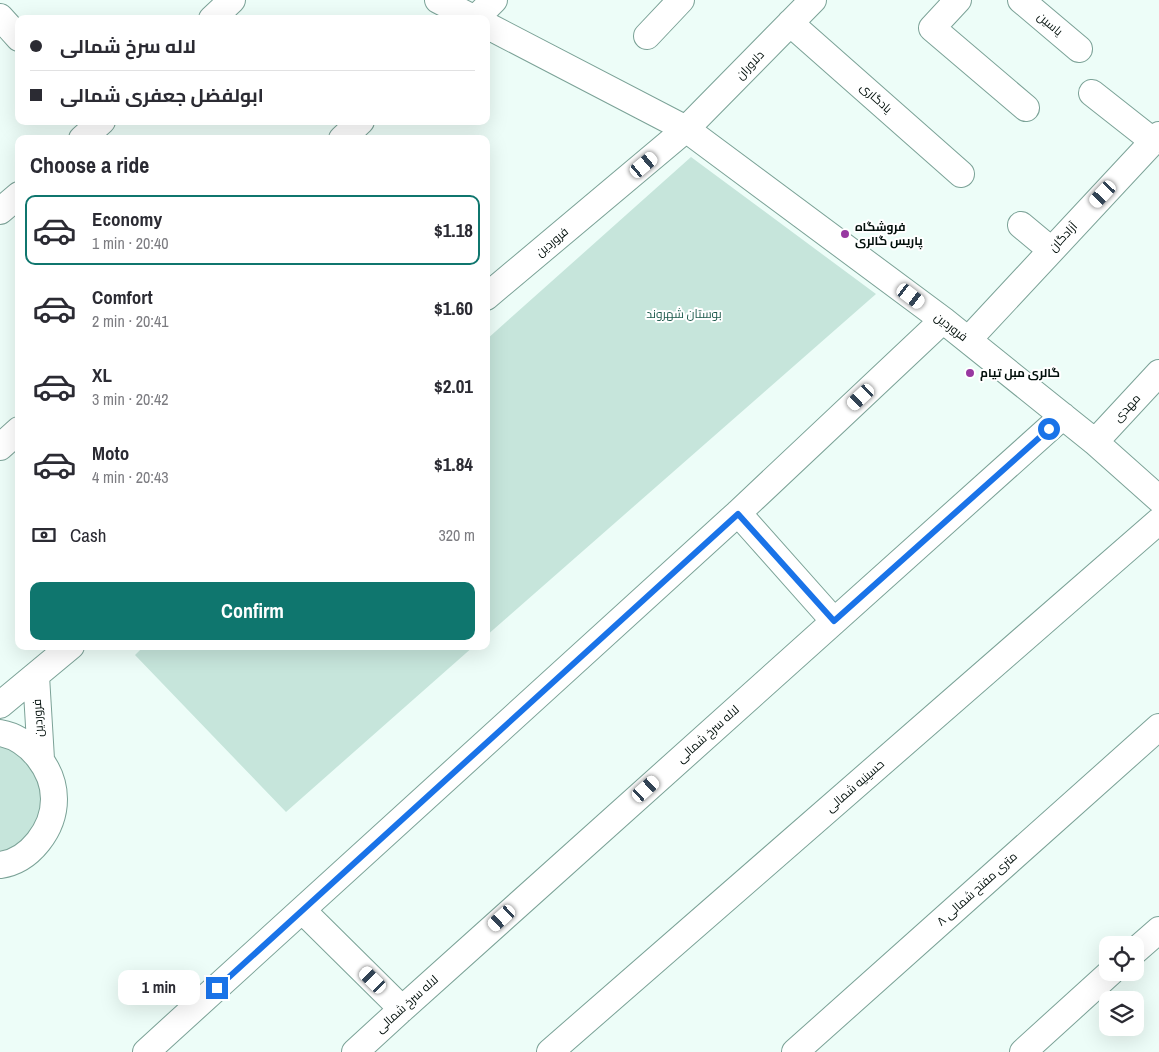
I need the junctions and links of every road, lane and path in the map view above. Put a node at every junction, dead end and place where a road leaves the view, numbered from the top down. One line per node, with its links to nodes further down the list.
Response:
1 (232, 0): 8 (street)
2 (438, 0): 9 (street)
3 (494, 0): 10 (street)
4 (681, 0): 15 (street)
5 (813, 0): 12 (street, دلاوران)
6 (958, 0): 18 (street)
7 (1022, 0): 16 (street, یاسین)
8 (216, 15)
9 (467, 15)
10 (479, 15)
11 (0, 17): 14 (street)
12 (790, 23): 20 (street, دلاوران); 23 (street, یادگاری)
13 (490, 26): 20 (street, فروردین)
14 (15, 34)
15 (647, 36)
16 (1079, 49)
17 (1092, 93): 22 (street)
18 (1026, 108)
19 (357, 125): 21 (street)
20 (686, 129): 28 (street, فروردین); 29 (street, فروردین)
21 (346, 135)
22 (1153, 149): 27 (street, آزادگان)
23 (961, 174)
24 (15, 198): 25 (street)
25 (0, 211)
26 (1021, 225): 27 (street)
27 (1051, 250): 30 (street, آزادگان)
28 (490, 294)
29 (943, 320): 30 (street, فروردین); 37 (street)
30 (968, 340): 32 (street, فروردین)
31 (1159, 373): 34 (street, مهدی)
32 (1063, 416): 34 (street, فروردین); 39 (street, لاله سرخ شمالی)
33 (15, 434): 35 (street)
34 (1095, 442): 36 (street, فروردین)
35 (0, 447)
36 (1159, 500)
37 (738, 514): 39 (street); 47 (street)
38 (1159, 521): 54 (street, حسینیه شمالی)
39 (834, 621): 51 (street, لاله سرخ شمالی)
40 (66, 650): 41 (street, فروردین)
41 (36, 676): 42 (street, فروردین); 45 (street, فروردین)
42 (0, 705)
43 (1159, 727): 55 (street, ۸ متری مفتح شمالی)
44 (0, 733): 45 (street)
45 (41, 759): 46 (street)
46 (2, 867)
47 (302, 910): 51 (street); 52 (street)
48 (1159, 930): 49 (street)
49 (1144, 943)
50 (1101, 981): 56 (street)
51 (402, 1009): 53 (street, لاله سرخ شمالی)
52 (146, 1052)
53 (355, 1052)
54 (550, 1052)
55 (795, 1052)
56 (1023, 1052)

